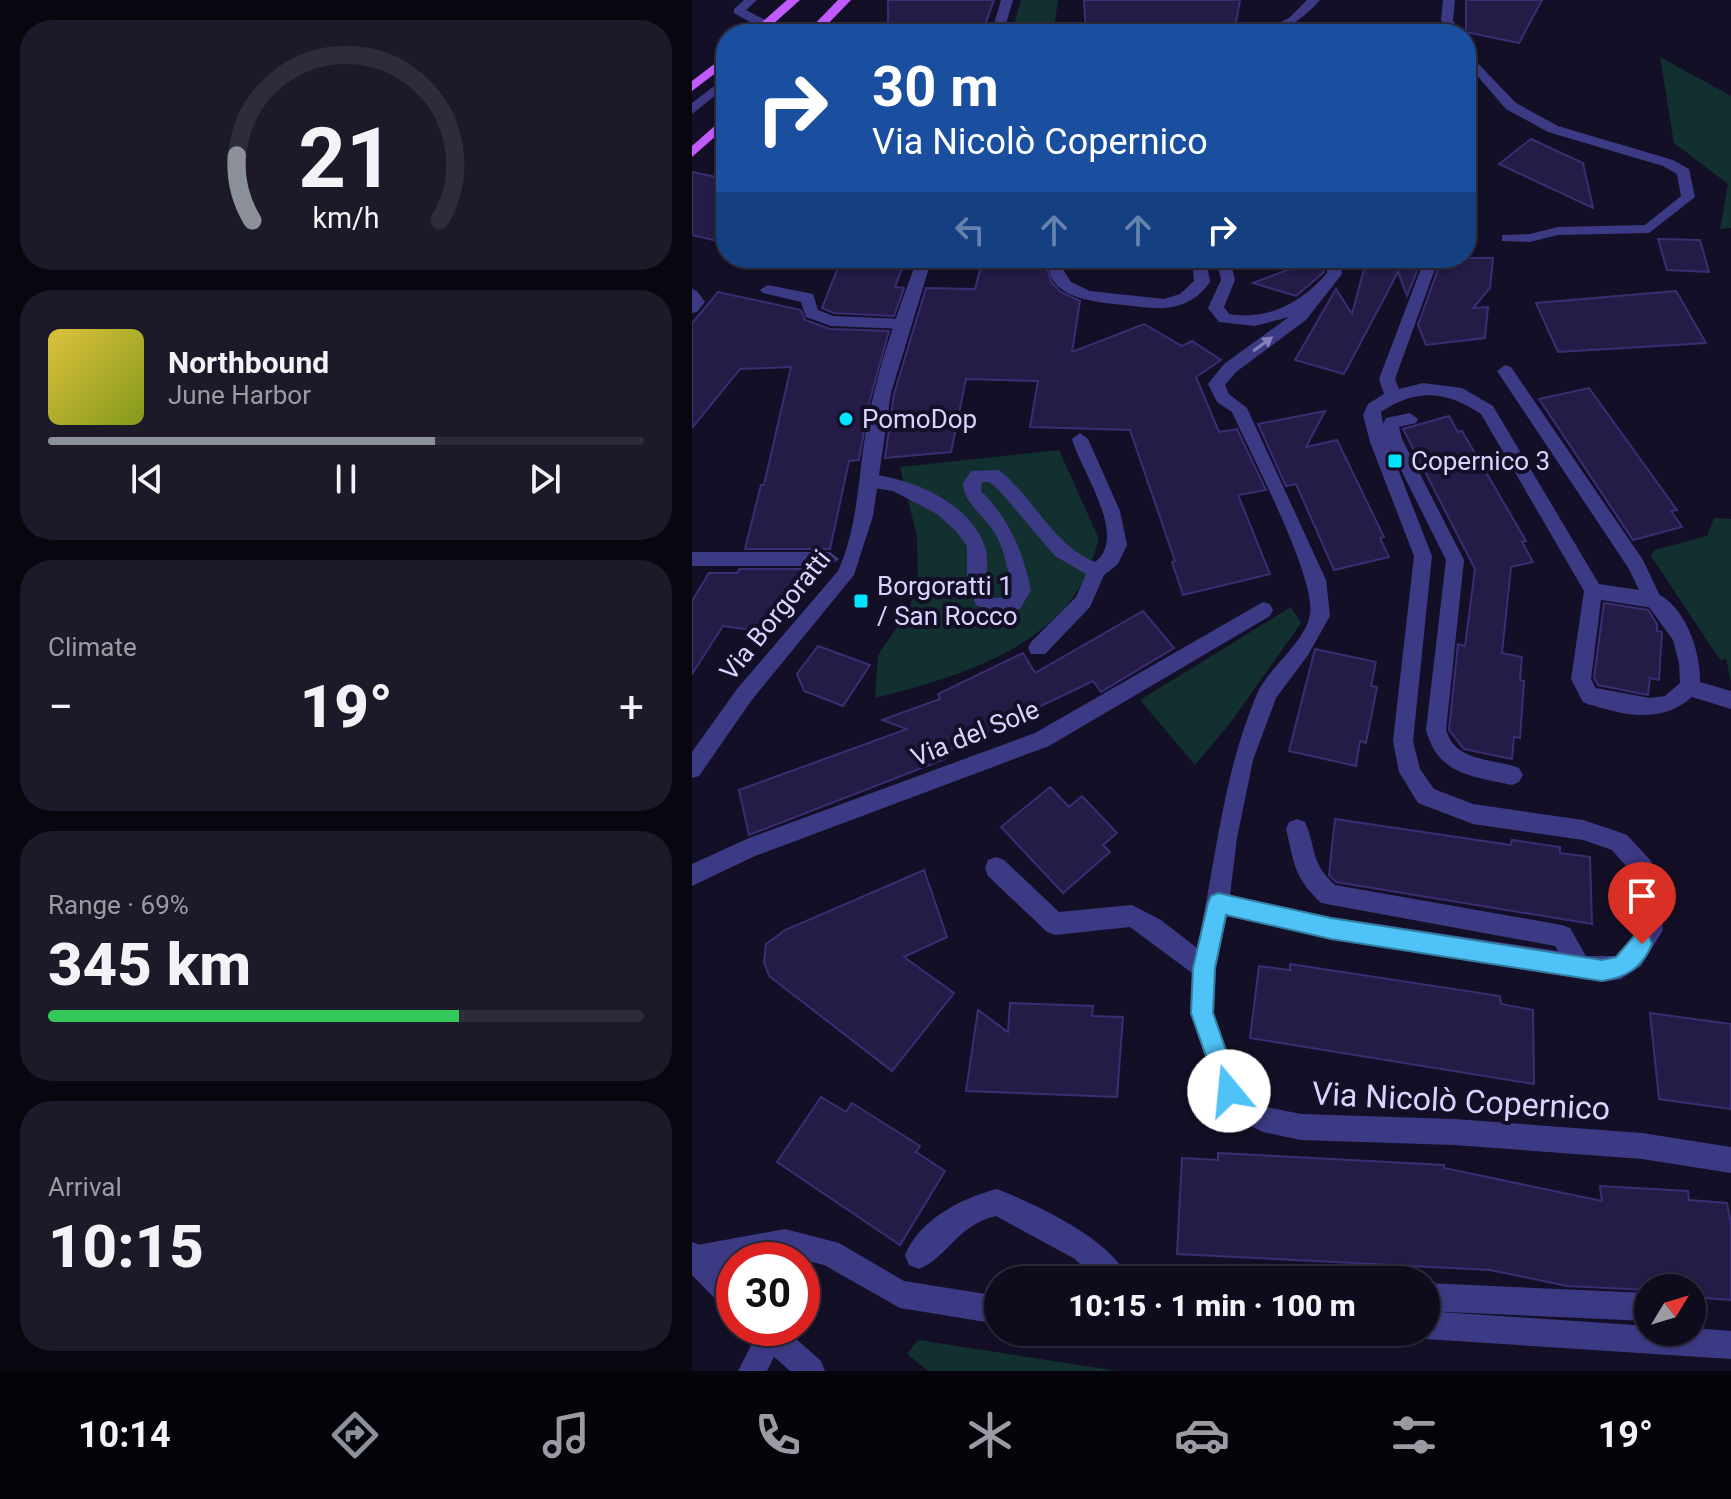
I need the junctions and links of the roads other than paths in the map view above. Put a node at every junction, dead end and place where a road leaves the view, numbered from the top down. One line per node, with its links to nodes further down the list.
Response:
1 (751, 0): 7 (street)
2 (794, 0): 8 (main road)
3 (845, 0): 9 (main road)
4 (1007, 0): 10 (street)
5 (1314, 0): 11 (street)
6 (1449, 0): 12 (street)
7 (753, 24)
8 (767, 24)
9 (821, 24)
10 (1000, 24)
11 (1284, 24)
12 (1449, 24)
13 (1476, 66): 20 (street)
14 (716, 67): 15 (main road)
15 (692, 87)
16 (716, 88): 17 (street)
17 (692, 110)
18 (716, 130): 19 (main road)
19 (692, 153)
20 (1507, 238)
21 (922, 268): 31 (street, Via Borgoratti)
22 (1055, 268): 23 (street)
23 (1200, 268)
24 (1225, 268): 27 (street)
25 (1335, 268): 27 (street)
26 (1428, 268): 33 (street)
27 (1324, 288): 52 (street, Via Nicolò Copernico, one-way to 27)
28 (768, 290): 31 (street)
29 (692, 294): 30 (street)
30 (692, 308)
31 (904, 324): 37 (street, Via Borgoratti)
32 (1505, 371): 42 (street)
33 (1393, 396): 36 (street); 41 (street)
34 (1410, 419): 36 (street)
35 (1080, 439): 40 (street)
36 (1386, 440): 48 (street); 54 (street)
37 (868, 481): 40 (street); 47 (street, Via Borgoratti)
38 (692, 559): 39 (street)
39 (830, 559)
40 (1097, 570): 44 (street)
41 (1593, 591): 42 (street); 45 (street)
42 (1653, 600): 45 (street)
43 (1263, 610): 51 (street, Via del Sole)
44 (1038, 648)
45 (1690, 688): 46 (street)
46 (1731, 700)
47 (692, 769)
48 (1512, 775)
49 (1297, 829): 54 (street)
50 (996, 868): 53 (street)
51 (692, 875)
52 (1218, 903): 53 (street, Via Nicolò Copernico); 54 (street)
53 (1204, 968): 55 (street, Via Nicolò Copernico)
54 (1580, 968)
55 (1731, 1160)
56 (919, 1255): 58 (street)
57 (693, 1257): 59 (street); 62 (street)
58 (1101, 1266)
59 (716, 1280)
60 (1440, 1298): 61 (street)
61 (1634, 1306)
62 (984, 1308)
63 (1440, 1326): 64 (street)
64 (1634, 1336)
65 (1706, 1342): 66 (street)
66 (1731, 1345)
67 (762, 1346): 69 (street)
68 (783, 1346): 70 (street)
69 (752, 1371)
70 (811, 1371)

